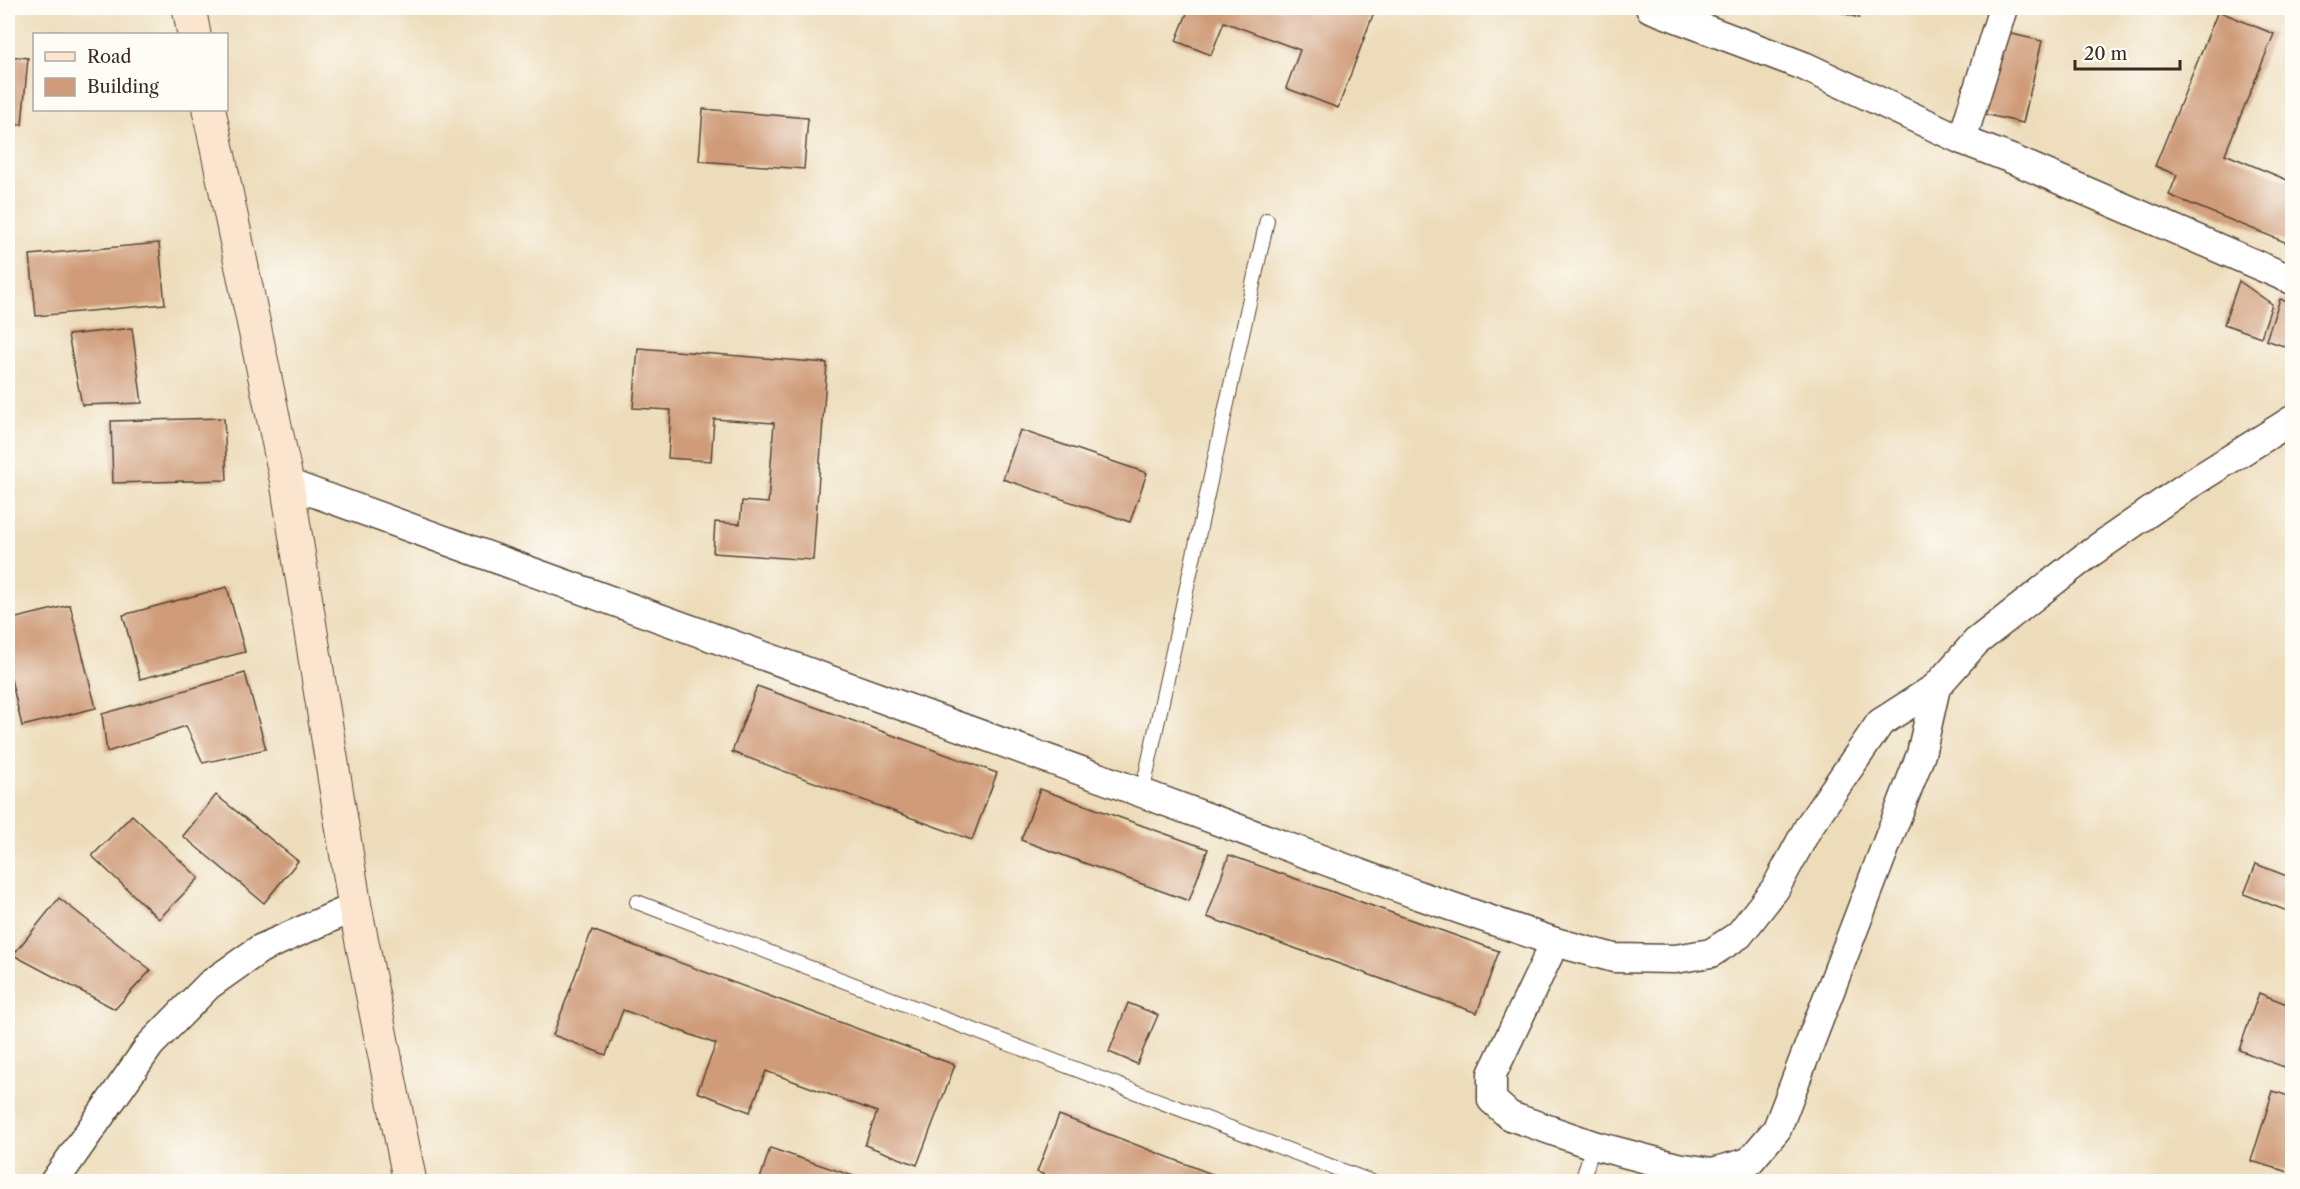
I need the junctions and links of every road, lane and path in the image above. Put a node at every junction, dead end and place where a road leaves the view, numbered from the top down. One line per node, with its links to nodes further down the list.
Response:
1 (189, 8): 4 (main road)
2 (1650, 8): 6 (street)
3 (2003, 8): 6 (street)
4 (194, 33)
5 (209, 111): 10 (main road)
6 (1962, 140): 8 (street)
7 (1267, 220): 12 (lane)
8 (2292, 280)
9 (2292, 420): 11 (street)
10 (287, 483): 12 (street); 14 (main road)
11 (1936, 687): 15 (street); 16 (street)
12 (1142, 793): 15 (street)
13 (637, 902): 19 (lane)
14 (355, 907): 17 (street); 18 (main road)
15 (1555, 942): 16 (street)
16 (1593, 1145): 20 (lane)
17 (54, 1182)
18 (410, 1182)
19 (1372, 1182)
20 (1582, 1182)

